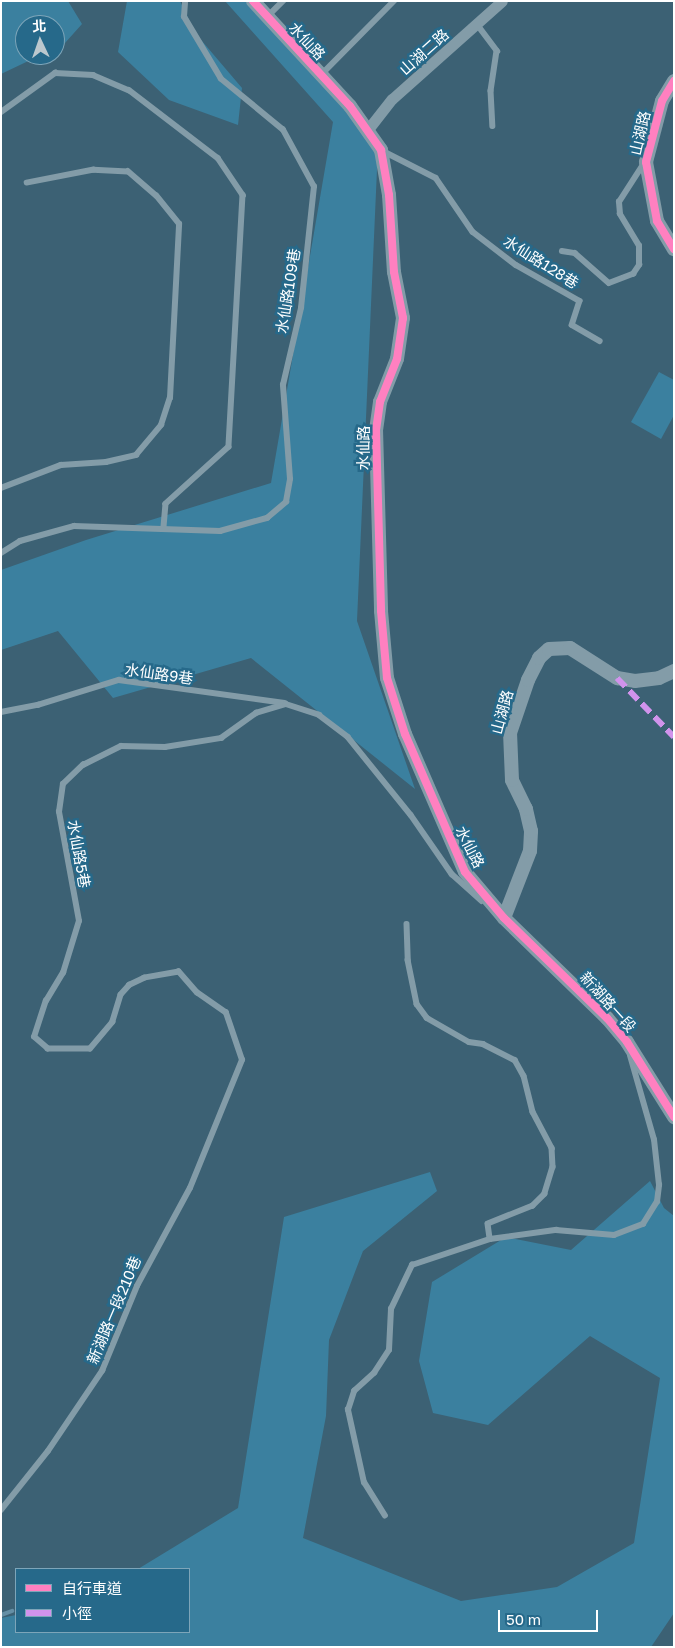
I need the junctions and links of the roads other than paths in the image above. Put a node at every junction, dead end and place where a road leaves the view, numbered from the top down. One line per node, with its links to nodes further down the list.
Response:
1 (185, 1): 20 (lane, 水仙路109巷)
2 (253, 1): 6 (street, 水仙路)
3 (283, 1): 6 (lane)
4 (394, 1): 8 (lane)
5 (502, 1): 7 (street, 山湖二路)
6 (267, 17): 8 (street, 水仙路)
7 (478, 24): 11 (lane); 12 (street, 山湖二路)
8 (320, 75): 12 (street, 水仙路)
9 (674, 81): 14 (street, 山湖路)
10 (1, 112): 20 (lane)
11 (493, 126)
12 (369, 128): 13 (street, 水仙路)
13 (381, 150): 18 (lane, 水仙路128巷); 25 (street, 水仙路)
14 (646, 162): 16 (street, 山湖路); 17 (lane)
15 (27, 183): 19 (lane)
16 (674, 249)
17 (562, 251)
18 (600, 341)
19 (1, 488)
20 (164, 529): 21 (lane, 水仙路109巷)
21 (1, 553)
22 (674, 671): 25 (street, 山湖路)
23 (286, 704): 24 (lane, 水仙路9巷); 25 (lane); 29 (lane, 水仙路5巷)
24 (1, 712)
25 (504, 918): 27 (street, 新湖路一段)
26 (407, 924): 30 (lane)
27 (627, 1042): 28 (street, 新湖路一段); 30 (lane)
28 (674, 1117)
29 (190, 1188): 31 (lane, 新湖路一段210巷)
30 (490, 1240): 32 (lane)
31 (1, 1510)
32 (386, 1516)

